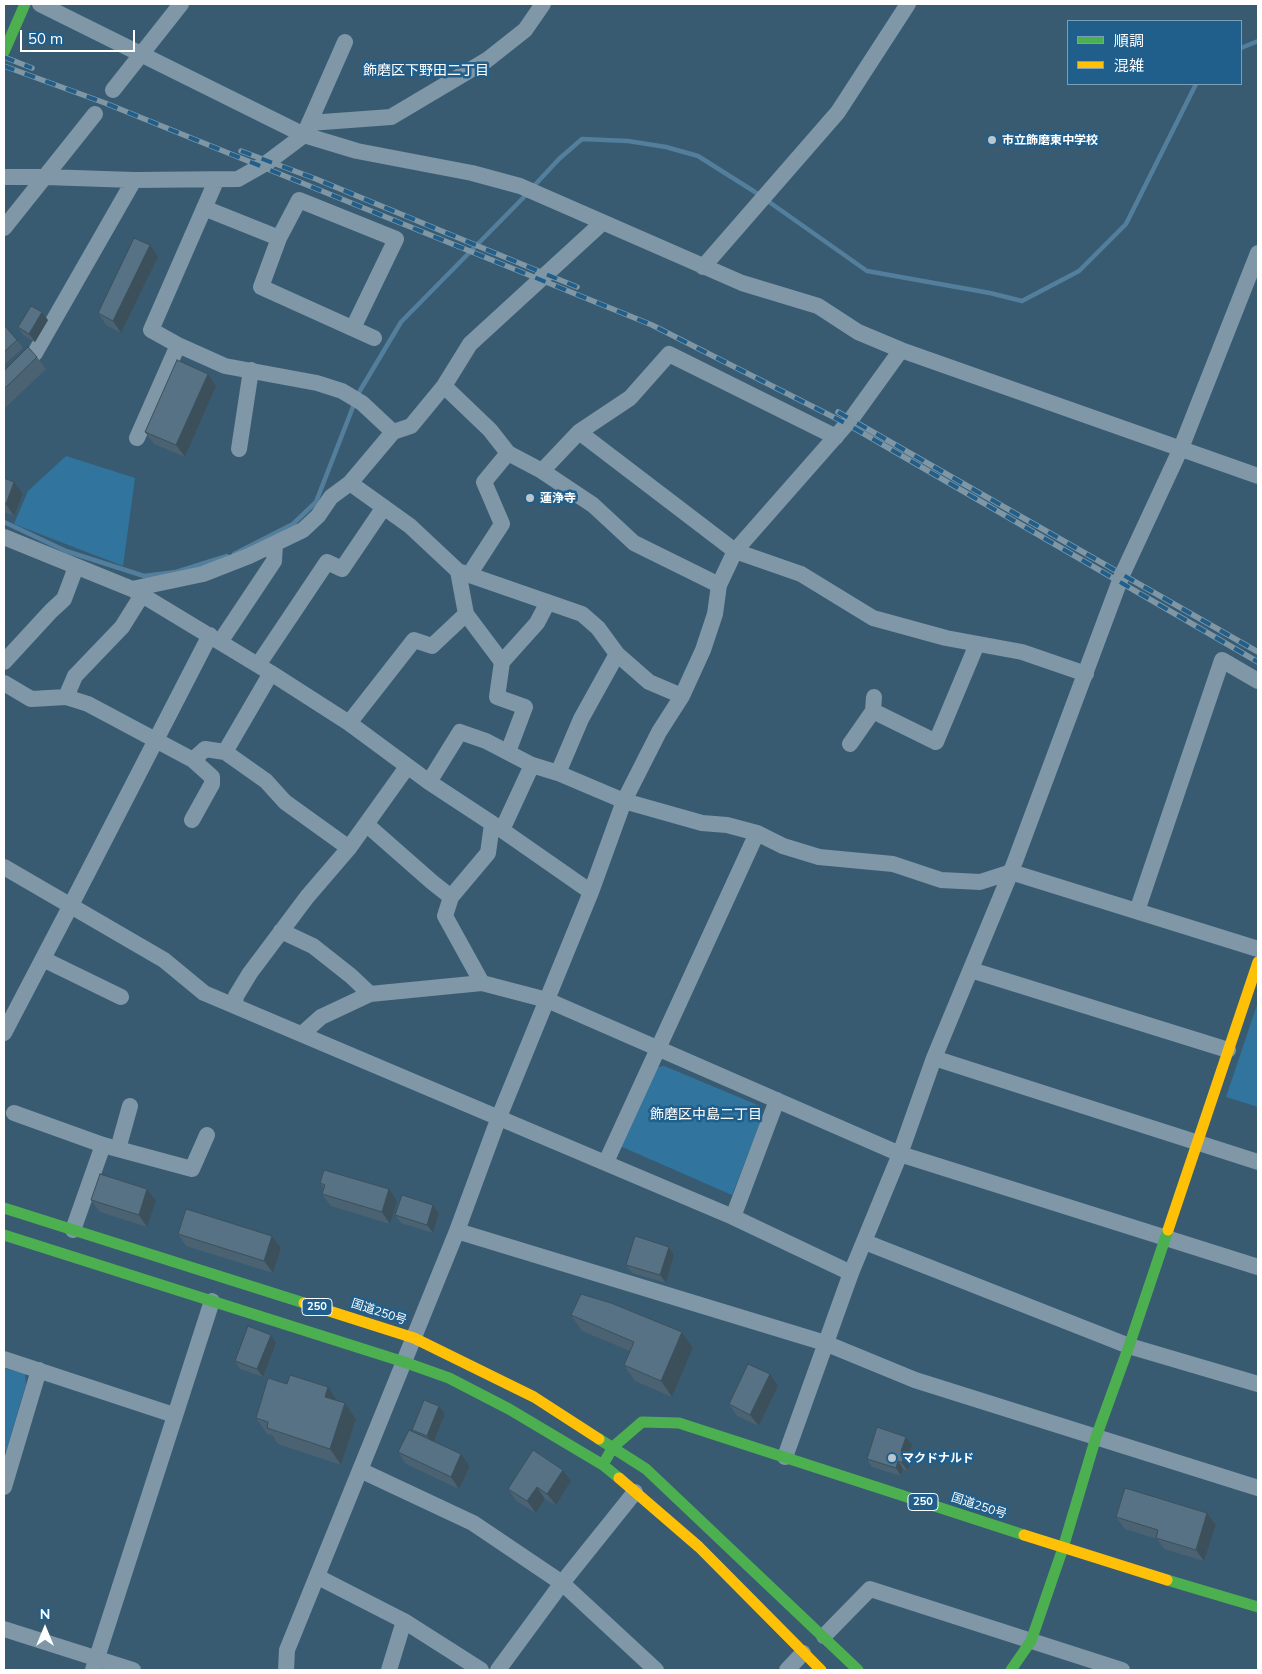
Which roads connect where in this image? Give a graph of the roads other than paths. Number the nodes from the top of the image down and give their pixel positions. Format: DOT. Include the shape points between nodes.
graph roads {
  1 [pos="25,4"];
  2 [pos="40,4"];
  3 [pos="181,4"];
  4 [pos="543,4"];
  5 [pos="908,4"];
  6 [pos="345,42"];
  7 [pos="4,52"];
  8 [pos="141,54"];
  9 [pos="113,90"];
  10 [pos="94,114"];
  11 [pos="306,129"];
  12 [pos="4,177"];
  13 [pos="45,177"];
  14 [pos="134,180"];
  15 [pos="216,181"];
  16 [pos="204,208"];
  17 [pos="602,223"];
  18 [pos="4,228"];
  19 [pos="279,238"];
  20 [pos="1258,253"];
  21 [pos="703,267"];
  22 [pos="353,328"];
  23 [pos="374,338"];
  24 [pos="178,345"];
  25 [pos="901,350"];
  26 [pos="251,370"];
  27 [pos="4,383"];
  28 [pos="444,386"];
  29 [pos="393,432"];
  30 [pos="579,432"];
  31 [pos="836,437"];
  32 [pos="137,438"];
  33 [pos="1181,448"];
  34 [pos="239,449"];
  35 [pos="508,453"];
  36 [pos="542,471"];
  37 [pos="1258,476"];
  38 [pos="350,483"];
  39 [pos="384,507"];
  40 [pos="4,537"];
  41 [pos="275,544"];
  42 [pos="735,551"];
  43 [pos="76,567"];
  44 [pos="464,573"];
  45 [pos="719,585"];
  46 [pos="137,592"];
  47 [pos="548,602"];
  48 [pos="466,614"];
  49 [pos="215,639"];
  50 [pos="977,644"];
  51 [pos="617,654"];
  52 [pos="4,662"];
  53 [pos="502,662"];
  54 [pos="265,669"];
  55 [pos="1086,674"];
  56 [pos="1258,681"];
  57 [pos="4,684"];
  58 [pos="682,696"];
  59 [pos="66,697"];
  60 [pos="349,723"];
  61 [pos="156,740"];
  62 [pos="850,744"];
  63 [pos="225,752"];
  64 [pos="508,752"];
  65 [pos="193,760"];
  66 [pos="532,765"];
  67 [pos="407,767"];
  68 [pos="558,773"];
  69 [pos="429,782"];
  70 [pos="624,801"];
  71 [pos="192,820"];
  72 [pos="366,824"];
  73 [pos="497,827"];
  74 [pos="757,833"];
  75 [pos="349,848"];
  76 [pos="4,867"];
  77 [pos="1011,872"];
  78 [pos="591,892"];
  79 [pos="451,897"];
  80 [pos="71,906"];
  81 [pos="1137,911"];
  82 [pos="281,931"];
  83 [pos="1258,949"];
  84 [pos="43,959"];
  85 [pos="1258,962"];
  86 [pos="972,970"];
  87 [pos="482,983"];
  88 [pos="370,994"];
  89 [pos="121,997"];
  90 [pos="547,1000"];
  91 [pos="235,1006"];
  92 [pos="9,1011"];
  93 [pos="4,1032"];
  94 [pos="302,1034"];
  95 [pos="657,1048"];
  96 [pos="1228,1050"];
  97 [pos="934,1058"];
  98 [pos="777,1100"];
  99 [pos="130,1106"];
  100 [pos="14,1113"];
  101 [pos="499,1117"];
  102 [pos="206,1135"];
  103 [pos="1197,1143"];
  104 [pos="111,1147"];
  105 [pos="900,1154"];
  106 [pos="606,1162"];
  107 [pos="1258,1162"];
  108 [pos="4,1208"];
  109 [pos="733,1217"];
  110 [pos="73,1230"];
  111 [pos="457,1231"];
  112 [pos="4,1236"];
  113 [pos="1165,1238"];
  114 [pos="865,1242"];
  115 [pos="1258,1267"];
  116 [pos="851,1273"];
  117 [pos="212,1301"];
  118 [pos="414,1338"];
  119 [pos="825,1343"];
  120 [pos="1129,1346"];
  121 [pos="4,1360"];
  122 [pos="404,1362"];
  123 [pos="39,1370"];
  124 [pos="1258,1384"];
  125 [pos="174,1415"];
  126 [pos="1096,1437"];
  127 [pos="613,1447"];
  128 [pos="786,1457"];
  129 [pos="603,1465"];
  130 [pos="360,1470"];
  131 [pos="4,1487"];
  132 [pos="1258,1488"];
  133 [pos="635,1492"];
  134 [pos="1063,1548"];
  135 [pos="318,1576"];
  136 [pos="562,1583"];
  137 [pos="1258,1607"];
  138 [pos="404,1620"];
  139 [pos="4,1629"];
  140 [pos="824,1636"];
  141 [pos="1031,1641"];
  142 [pos="803,1653"];
  143 [pos="95,1665"];
  144 [pos="132,1670"];
  145 [pos="286,1670"];
  146 [pos="389,1670"];
  147 [pos="481,1670"];
  148 [pos="498,1670"];
  149 [pos="656,1670"];
  150 [pos="787,1670"];
  151 [pos="821,1670"];
  152 [pos="858,1670"];
  153 [pos="1011,1670"];
  154 [pos="1122,1670"];
  1 -- 7 [label="main road"];
  2 -- 8 [label="street"];
  3 -- 8 [label="street"];
  4 -- 11 [label="street" via="525,30 487,60 391,117"];
  5 -- 21 [label="street" via="838,112"];
  6 -- 11 [label="street"];
  8 -- 9 [label="street"];
  8 -- 11 [label="street"];
  10 -- 13 [label="street"];
  11 -- 15 [label="street" via="268,162 238,179"];
  11 -- 17 [label="street" via="357,150 520,186"];
  12 -- 13 [label="street"];
  13 -- 14 [label="street"];
  13 -- 18 [label="street"];
  14 -- 15 [label="street"];
  14 -- 27 [label="street" via="35,353"];
  15 -- 16 [label="street"];
  16 -- 19 [label="street"];
  16 -- 24 [label="street" via="151,330"];
  17 -- 21 [label="street"];
  17 -- 28 [label="street" via="470,344"];
  19 -- 22 [label="street" via="261,287"];
  19 -- 22 [label="street" via="299,200 396,239"];
  20 -- 33 [label="street"];
  21 -- 25 [label="street" via="742,283 818,306 858,332"];
  22 -- 23 [label="street"];
  24 -- 26 [label="street" via="225,366"];
  24 -- 32 [label="street"];
  25 -- 31 [label="street"];
  25 -- 33 [label="street"];
  26 -- 29 [label="street" via="342,391"];
  26 -- 34 [label="street"];
  28 -- 29 [label="street" via="411,426"];
  28 -- 35 [label="street" via="490,430"];
  29 -- 38 [label="street"];
  30 -- 31 [label="street" via="630,398 669,354"];
  30 -- 36 [label="street"];
  30 -- 42 [label="street"];
  31 -- 42 [label="street"];
  33 -- 37 [label="street"];
  33 -- 55 [label="street" via="1122,575"];
  35 -- 36 [label="street"];
  35 -- 44 [label="street" via="484,482 502,524"];
  36 -- 45 [label="street" via="593,505 634,544"];
  38 -- 39 [label="street"];
  38 -- 41 [label="street" via="330,498 303,530"];
  39 -- 44 [label="street"];
  39 -- 54 [label="street" via="342,568 327,562"];
  40 -- 43 [label="street"];
  41 -- 46 [label="street" via="203,574"];
  41 -- 49 [label="street" via="274,561"];
  42 -- 45 [label="street"];
  42 -- 50 [label="street" via="801,574 873,618"];
  43 -- 46 [label="street"];
  43 -- 52 [label="street" via="64,599"];
  44 -- 47 [label="street"];
  44 -- 48 [label="street"];
  45 -- 58 [label="street" via="715,614 703,650"];
  46 -- 49 [label="street"];
  46 -- 59 [label="street" via="122,627 75,676"];
  47 -- 51 [label="street" via="582,614 598,628"];
  47 -- 53 [label="street" via="537,623"];
  48 -- 53 [label="street"];
  48 -- 60 [label="street" via="432,646 414,640"];
  49 -- 54 [label="street"];
  49 -- 61 [label="street"];
  50 -- 55 [label="street" via="1022,652"];
  50 -- 62 [label="street" via="936,742 874,704"];
  51 -- 58 [label="street" via="649,682"];
  51 -- 68 [label="street" via="581,719"];
  53 -- 64 [label="street" via="496,697 525,707"];
  54 -- 60 [label="street"];
  54 -- 63 [label="street"];
  55 -- 77 [label="street"];
  56 -- 81 [label="street" via="1222,660"];
  57 -- 59 [label="street" via="31,699"];
  58 -- 70 [label="street" via="659,732"];
  59 -- 61 [label="street" via="88,704"];
  60 -- 67 [label="street"];
  61 -- 65 [label="street"];
  61 -- 80 [label="street"];
  63 -- 65 [label="street" via="206,749"];
  63 -- 75 [label="street" via="266,781 285,802"];
  64 -- 66 [label="street"];
  64 -- 69 [label="street" via="460,732"];
  65 -- 71 [label="street" via="212,777 212,784"];
  66 -- 68 [label="street"];
  66 -- 73 [label="street"];
  67 -- 69 [label="street"];
  67 -- 72 [label="street"];
  68 -- 70 [label="street"];
  69 -- 73 [label="street"];
  70 -- 74 [label="street" via="702,823 728,825"];
  70 -- 78 [label="street"];
  72 -- 75 [label="street"];
  72 -- 79 [label="street"];
  73 -- 78 [label="street"];
  73 -- 79 [label="street" via="488,853"];
  74 -- 77 [label="street" via="783,846 819,857 893,864 941,880 980,882"];
  74 -- 95 [label="street"];
  75 -- 82 [label="street"];
  76 -- 80 [label="street"];
  77 -- 81 [label="street"];
  77 -- 86 [label="street"];
  78 -- 90 [label="street"];
  79 -- 87 [label="street" via="445,916"];
  80 -- 84 [label="street"];
  80 -- 91 [label="street" via="164,960 204,993"];
  81 -- 83 [label="street"];
  82 -- 88 [label="street" via="314,946"];
  82 -- 91 [label="street" via="236,996"];
  84 -- 89 [label="street"];
  84 -- 92 [label="street"];
  85 -- 96 [label="main road"];
  86 -- 96 [label="street"];
  86 -- 97 [label="street"];
  87 -- 88 [label="street"];
  87 -- 90 [label="street"];
  88 -- 94 [label="street" via="321,1017"];
  90 -- 95 [label="street"];
  90 -- 101 [label="street"];
  91 -- 94 [label="street"];
  92 -- 93 [label="street"];
  94 -- 101 [label="street"];
  95 -- 98 [label="street"];
  95 -- 106 [label="street"];
  96 -- 103 [label="main road"];
  97 -- 103 [label="street"];
  97 -- 105 [label="street"];
  98 -- 105 [label="street"];
  98 -- 109 [label="street"];
  99 -- 104 [label="street"];
  100 -- 104 [label="street"];
  101 -- 106 [label="street"];
  101 -- 111 [label="street"];
  102 -- 104 [label="street" via="192,1169"];
  103 -- 107 [label="street"];
  103 -- 113 [label="main road"];
  104 -- 110 [label="street"];
  105 -- 113 [label="street"];
  105 -- 114 [label="street"];
  106 -- 109 [label="street"];
  108 -- 110 [label="main road, 国道250号 / 250"];
  109 -- 116 [label="street"];
  110 -- 118 [label="main road, 国道250号 / 250"];
  111 -- 118 [label="street"];
  111 -- 119 [label="street"];
  112 -- 117 [label="main road, 250"];
  113 -- 115 [label="street"];
  113 -- 120 [label="main road"];
  114 -- 116 [label="street"];
  114 -- 120 [label="street"];
  116 -- 119 [label="street"];
  117 -- 122 [label="main road, 250"];
  117 -- 125 [label="street"];
  118 -- 122 [label="street"];
  118 -- 127 [label="main road, 国道250号 / 250" via="534,1397"];
  119 -- 126 [label="street" via="915,1380"];
  119 -- 128 [label="street"];
  120 -- 124 [label="street"];
  120 -- 126 [label="main road"];
  121 -- 123 [label="street"];
  122 -- 129 [label="main road, 250" via="458,1382"];
  122 -- 130 [label="street"];
  123 -- 125 [label="street"];
  123 -- 131 [label="street"];
  125 -- 143 [label="street"];
  126 -- 132 [label="street"];
  126 -- 134 [label="main road"];
  127 -- 128 [label="main road, 国道250号 / 250" via="642,1422 679,1423"];
  127 -- 129 [label="main road, 国道250号 / 250"];
  127 -- 140 [label="main road, 国道250号 / 250" via="646,1469"];
  128 -- 134 [label="main road, 国道250号 / 250"];
  129 -- 133 [label="main road, 250"];
  130 -- 135 [label="street"];
  130 -- 136 [label="street" via="473,1523"];
  133 -- 136 [label="street"];
  133 -- 142 [label="main road, 250" via="699,1547"];
  134 -- 137 [label="main road, 国道250号 / 250"];
  134 -- 141 [label="main road"];
  135 -- 138 [label="street"];
  135 -- 145 [label="street" via="287,1650"];
  136 -- 148 [label="street"];
  136 -- 149 [label="street"];
  138 -- 146 [label="street"];
  138 -- 147 [label="street"];
  139 -- 143 [label="street"];
  140 -- 141 [label="street" via="870,1589"];
  140 -- 152 [label="main road, 国道250号 / 250"];
  141 -- 153 [label="main road"];
  141 -- 154 [label="street"];
  142 -- 150 [label="street"];
  142 -- 151 [label="main road, 250"];
  143 -- 144 [label="street"];
}
